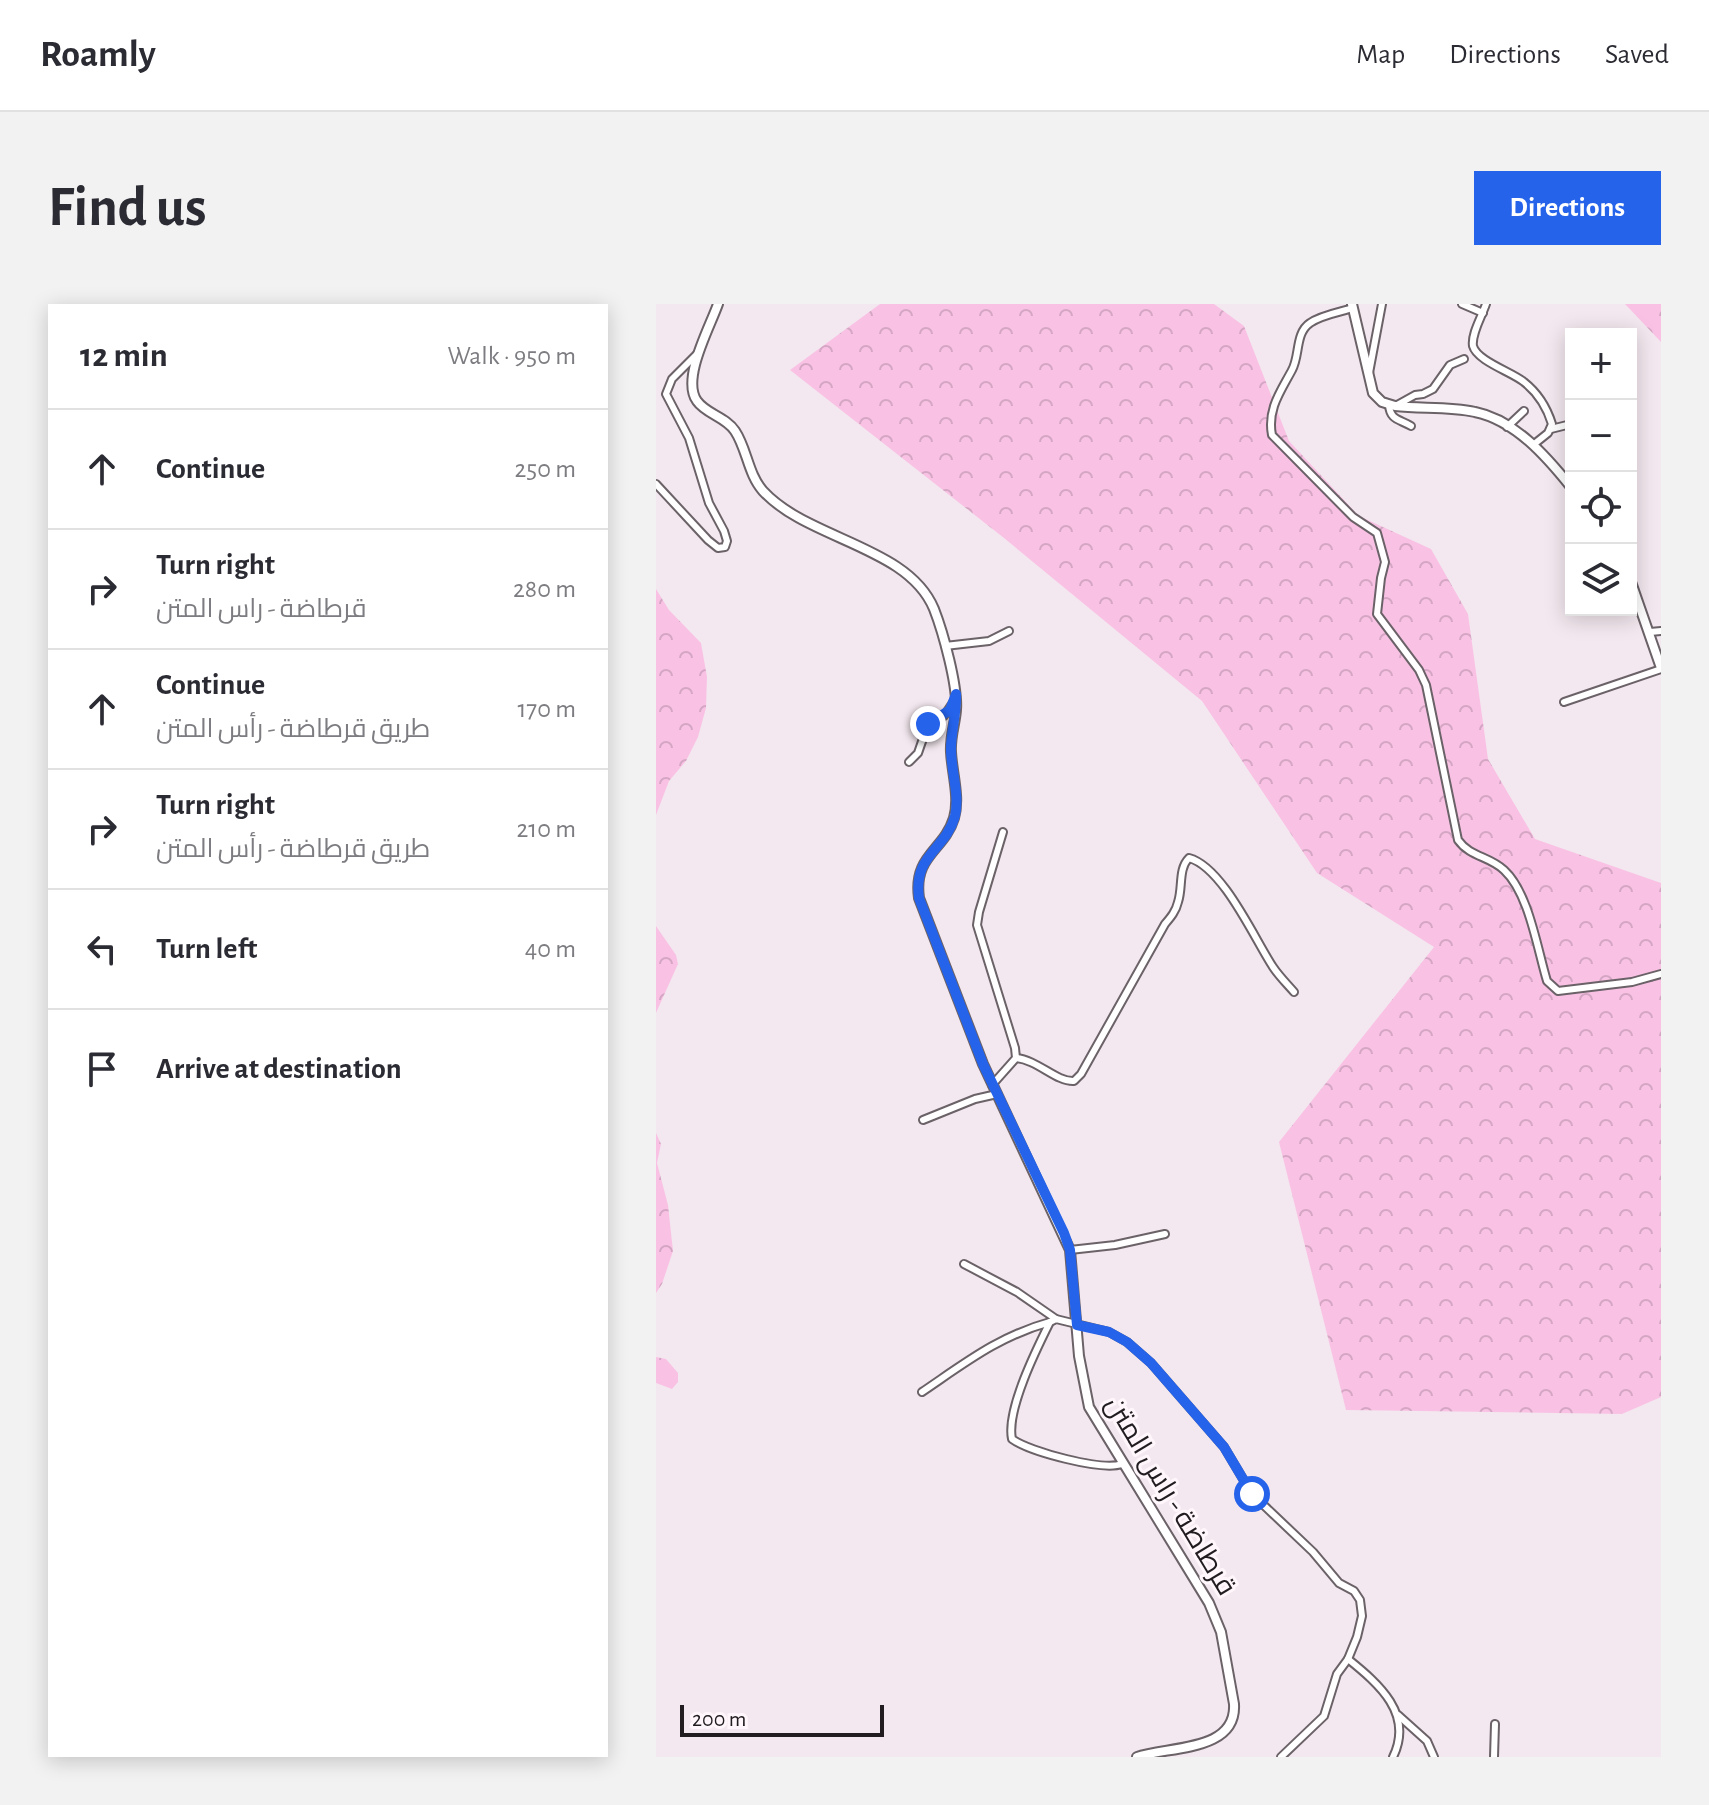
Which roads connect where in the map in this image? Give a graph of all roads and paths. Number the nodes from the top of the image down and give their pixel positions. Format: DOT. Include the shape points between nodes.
graph roads {
  1 [pos="718,304"];
  2 [pos="1382,304"];
  3 [pos="1462,304"];
  4 [pos="1486,304"];
  5 [pos="1352,306"];
  6 [pos="1483,313"];
  7 [pos="700,351"];
  8 [pos="1464,359"];
  9 [pos="1369,376"];
  10 [pos="1392,405"];
  11 [pos="1524,411"];
  12 [pos="1411,426"];
  13 [pos="1565,426"];
  14 [pos="1507,427"];
  15 [pos="1551,429"];
  16 [pos="1533,445"];
  17 [pos="1565,479"];
  18 [pos="656,484"];
  19 [pos="1637,598"];
  20 [pos="1009,631"];
  21 [pos="1661,631"];
  22 [pos="1650,632"];
  23 [pos="945,646"];
  24 [pos="1661,668"];
  25 [pos="956,694"];
  26 [pos="1564,702"];
  27 [pos="909,762"];
  28 [pos="1003,832"];
  29 [pos="1661,974"];
  30 [pos="1294,992"];
  31 [pos="1016,1058"];
  32 [pos="994,1090"];
  33 [pos="923,1120"];
  34 [pos="1165,1234"];
  35 [pos="1070,1250"];
  36 [pos="964,1264"];
  37 [pos="1053,1320"];
  38 [pos="1077,1325"];
  39 [pos="922,1392"];
  40 [pos="1122,1464"];
  41 [pos="1348,1659"];
  42 [pos="1398,1715"];
  43 [pos="1495,1724"];
  44 [pos="1137,1757"];
  45 [pos="1281,1757"];
  46 [pos="1393,1757"];
  47 [pos="1434,1757"];
  48 [pos="1494,1757"];
  1 -- 7 [label="main road"];
  2 -- 9 [label="street"];
  3 -- 6 [label="street"];
  4 -- 6 [label="street"];
  5 -- 9 [label="main road"];
  5 -- 29 [label="street" via="1305,328 1269,419 1272,435 1353,517 1377,533 1385,562 1377,614 1426,685 1458,840 1514,879 1553,989"];
  6 -- 15 [label="street" via="1474,349 1534,392 1548,412"];
  7 -- 18 [label="street" via="672,379 666,394 689,438 709,503 724,531 725,547 708,540"];
  7 -- 23 [label="main road, قرطاضة - راس المتن" via="692,380 695,400 735,431 764,492 913,577 934,610"];
  8 -- 10 [label="street" via="1450,365 1433,389"];
  9 -- 10 [label="main road" via="1373,393"];
  10 -- 12 [label="street" via="1393,419"];
  10 -- 14 [label="main road" via="1477,412"];
  11 -- 14 [label="street"];
  13 -- 15 [label="street"];
  14 -- 16 [label="main road"];
  15 -- 16 [label="street"];
  16 -- 17 [label="main road"];
  19 -- 22 [label="main road"];
  20 -- 23 [label="street" via="989,641"];
  21 -- 22 [label="street"];
  22 -- 24 [label="main road"];
  23 -- 25 [label="main road, قرطاضة - راس المتن"];
  24 -- 26 [label="street"];
  25 -- 27 [label="street" via="950,710 928,724 918,753"];
  25 -- 32 [label="main road, قرطاضة - راس المتن" via="951,752 955,815 917,883"];
  28 -- 31 [label="street" via="977,925"];
  30 -- 31 [label="street" via="1219,883 1189,858 1182,869 1175,912 1081,1074 1067,1081"];
  31 -- 32 [label="street"];
  32 -- 33 [label="street"];
  32 -- 35 [label="main road, قرطاضة - راس المتن"];
  34 -- 35 [label="street"];
  35 -- 38 [label="main road, قرطاضة - راس المتن"];
  36 -- 37 [label="street" via="1017,1292"];
  37 -- 38 [label="street"];
  37 -- 39 [label="street" via="981,1351"];
  37 -- 40 [label="street" via="1019,1393 1012,1439 1085,1462"];
  38 -- 40 [label="main road, قرطاضة - راس المتن" via="1089,1407"];
  38 -- 41 [label="street" via="1109,1332 1151,1363 1224,1447 1252,1494 1339,1583 1354,1591 1362,1616"];
  40 -- 44 [label="main road, قرطاضة - راس المتن" via="1217,1619 1234,1710 1221,1733 1205,1743"];
  41 -- 42 [label="street" via="1376,1683"];
  41 -- 45 [label="street" via="1337,1674 1324,1716"];
  42 -- 46 [label="street"];
  42 -- 47 [label="street" via="1427,1741"];
  43 -- 48 [label="street"];
}
